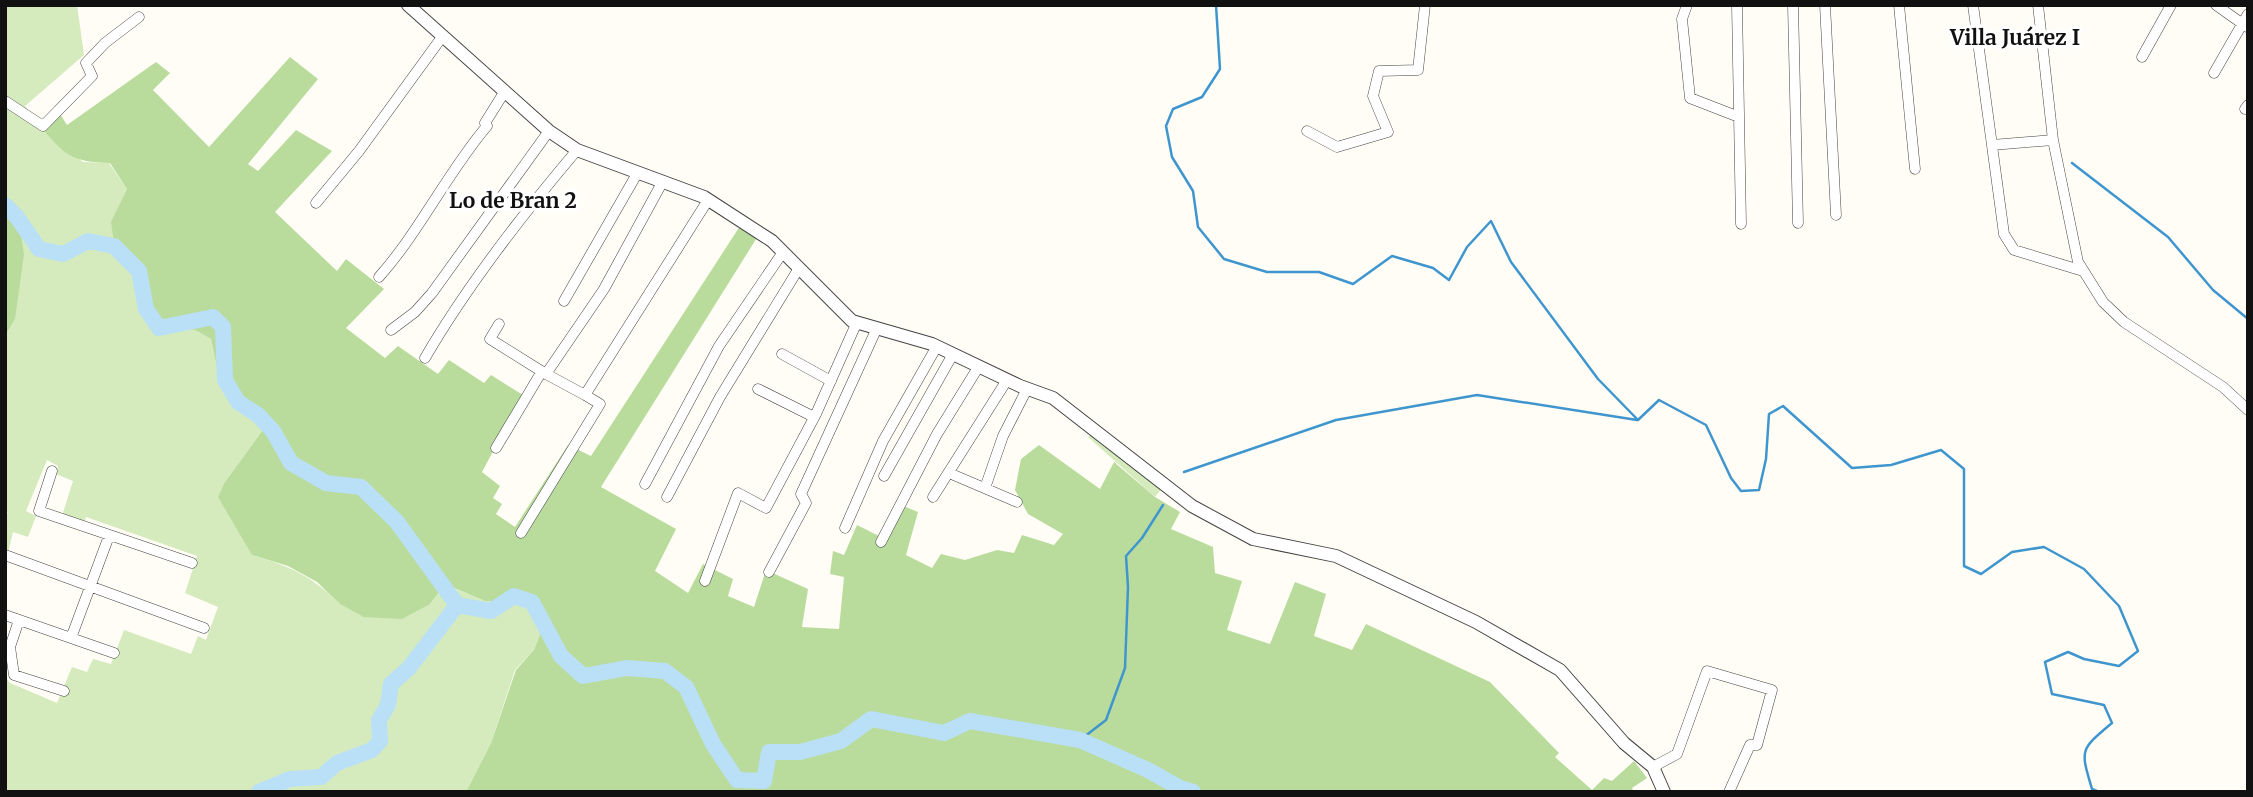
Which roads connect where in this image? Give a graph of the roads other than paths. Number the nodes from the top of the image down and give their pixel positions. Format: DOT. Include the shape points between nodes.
graph roads {
  1 [pos="408,5"];
  2 [pos="1425,5"];
  3 [pos="1686,5"];
  4 [pos="1737,5"];
  5 [pos="1793,5"];
  6 [pos="1825,5"];
  7 [pos="1899,5"];
  8 [pos="1973,5"];
  9 [pos="2038,5"];
  10 [pos="2171,5"];
  11 [pos="2217,5"];
  12 [pos="2248,14"];
  13 [pos="139,17"];
  14 [pos="2245,26"];
  15 [pos="442,37"];
  16 [pos="2142,57"];
  17 [pos="2214,74"];
  18 [pos="505,91"];
  19 [pos="5,101"];
  20 [pos="1740,117"];
  21 [pos="549,131"];
  22 [pos="1307,131"];
  23 [pos="2053,140"];
  24 [pos="1992,145"];
  25 [pos="577,150"];
  26 [pos="1915,169"];
  27 [pos="638,172"];
  28 [pos="663,181"];
  29 [pos="708,200"];
  30 [pos="316,202"];
  31 [pos="1836,215"];
  32 [pos="1798,223"];
  33 [pos="1741,224"];
  34 [pos="783,252"];
  35 [pos="799,268"];
  36 [pos="2083,271"];
  37 [pos="379,277"];
  38 [pos="564,301"];
  39 [pos="857,322"];
  40 [pos="499,324"];
  41 [pos="877,328"];
  42 [pos="391,330"];
  43 [pos="937,346"];
  44 [pos="782,354"];
  45 [pos="953,354"];
  46 [pos="425,358"];
  47 [pos="979,366"];
  48 [pos="544,372"];
  49 [pos="1007,380"];
  50 [pos="831,381"];
  51 [pos="758,389"];
  52 [pos="1027,389"];
  53 [pos="585,395"];
  54 [pos="2248,410"];
  55 [pos="814,417"];
  56 [pos="496,448"];
  57 [pos="52,471"];
  58 [pos="949,473"];
  59 [pos="884,476"];
  60 [pos="645,484"];
  61 [pos="985,488"];
  62 [pos="667,497"];
  63 [pos="933,497"];
  64 [pos="1017,502"];
  65 [pos="845,528"];
  66 [pos="521,533"];
  67 [pos="109,536"];
  68 [pos="881,542"];
  69 [pos="5,555"];
  70 [pos="192,563"];
  71 [pos="769,572"];
  72 [pos="705,581"];
  73 [pos="90,587"];
  74 [pos="5,615"];
  75 [pos="19,620"];
  76 [pos="204,628"];
  77 [pos="71,638"];
  78 [pos="114,653"];
  79 [pos="64,691"];
  80 [pos="1653,767"];
  81 [pos="1664,792"];
  82 [pos="1729,792"];
  1 -- 15 [label="street"];
  2 -- 22 [label="street" via="1418,70 1379,71 1373,96 1388,132 1337,147"];
  3 -- 20 [label="street" via="1682,19 1690,98"];
  4 -- 20 [label="street"];
  5 -- 32 [label="street"];
  6 -- 31 [label="street"];
  7 -- 26 [label="street"];
  8 -- 24 [label="street"];
  9 -- 23 [label="street"];
  10 -- 16 [label="street"];
  11 -- 14 [label="street"];
  12 -- 14 [label="street"];
  13 -- 19 [label="street" via="86,63 92,76 44,126"];
  14 -- 17 [label="street"];
  15 -- 18 [label="street"];
  15 -- 30 [label="street"];
  18 -- 21 [label="street"];
  18 -- 37 [label="street" via="487,126"];
  20 -- 33 [label="street"];
  21 -- 25 [label="street"];
  21 -- 42 [label="street" via="432,293"];
  23 -- 24 [label="street"];
  23 -- 36 [label="street"];
  24 -- 36 [label="street" via="2004,234 2014,250"];
  25 -- 27 [label="street"];
  25 -- 46 [label="street" via="528,209"];
  27 -- 28 [label="street"];
  27 -- 38 [label="street"];
  28 -- 29 [label="street"];
  28 -- 48 [label="street" via="604,289"];
  29 -- 34 [label="street"];
  29 -- 53 [label="street"];
  34 -- 35 [label="street"];
  34 -- 60 [label="street" via="719,346"];
  35 -- 39 [label="street"];
  35 -- 62 [label="street" via="720,397"];
  36 -- 54 [label="street" via="2103,302 2124,322 2223,387"];
  39 -- 41 [label="street"];
  39 -- 50 [label="street"];
  40 -- 48 [label="street" via="490,339"];
  41 -- 43 [label="street"];
  41 -- 71 [label="street" via="801,494 806,503"];
  43 -- 45 [label="street"];
  43 -- 65 [label="street" via="883,441"];
  44 -- 50 [label="street"];
  45 -- 47 [label="street"];
  45 -- 59 [label="street"];
  47 -- 49 [label="street"];
  47 -- 68 [label="street" via="937,434"];
  48 -- 53 [label="street"];
  48 -- 56 [label="street"];
  49 -- 52 [label="street"];
  49 -- 58 [label="street"];
  50 -- 55 [label="street"];
  51 -- 55 [label="street"];
  52 -- 61 [label="street" via="1003,436"];
  52 -- 80 [label="street" via="1053,398 1192,506 1253,539 1336,556 1476,622 1560,670 1624,743"];
  53 -- 66 [label="street" via="600,404"];
  55 -- 72 [label="street" via="766,508 738,493"];
  57 -- 67 [label="street" via="39,511"];
  58 -- 61 [label="street"];
  58 -- 63 [label="street"];
  61 -- 64 [label="street"];
  67 -- 70 [label="street"];
  67 -- 73 [label="street"];
  69 -- 73 [label="street"];
  73 -- 76 [label="street"];
  73 -- 77 [label="street"];
  74 -- 75 [label="street"];
  75 -- 77 [label="street"];
  75 -- 79 [label="street" via="9,647 14,675"];
  77 -- 78 [label="street"];
  80 -- 81 [label="street"];
  80 -- 82 [label="street" via="1677,754 1707,671 1772,690 1757,745 1750,745"];
}
